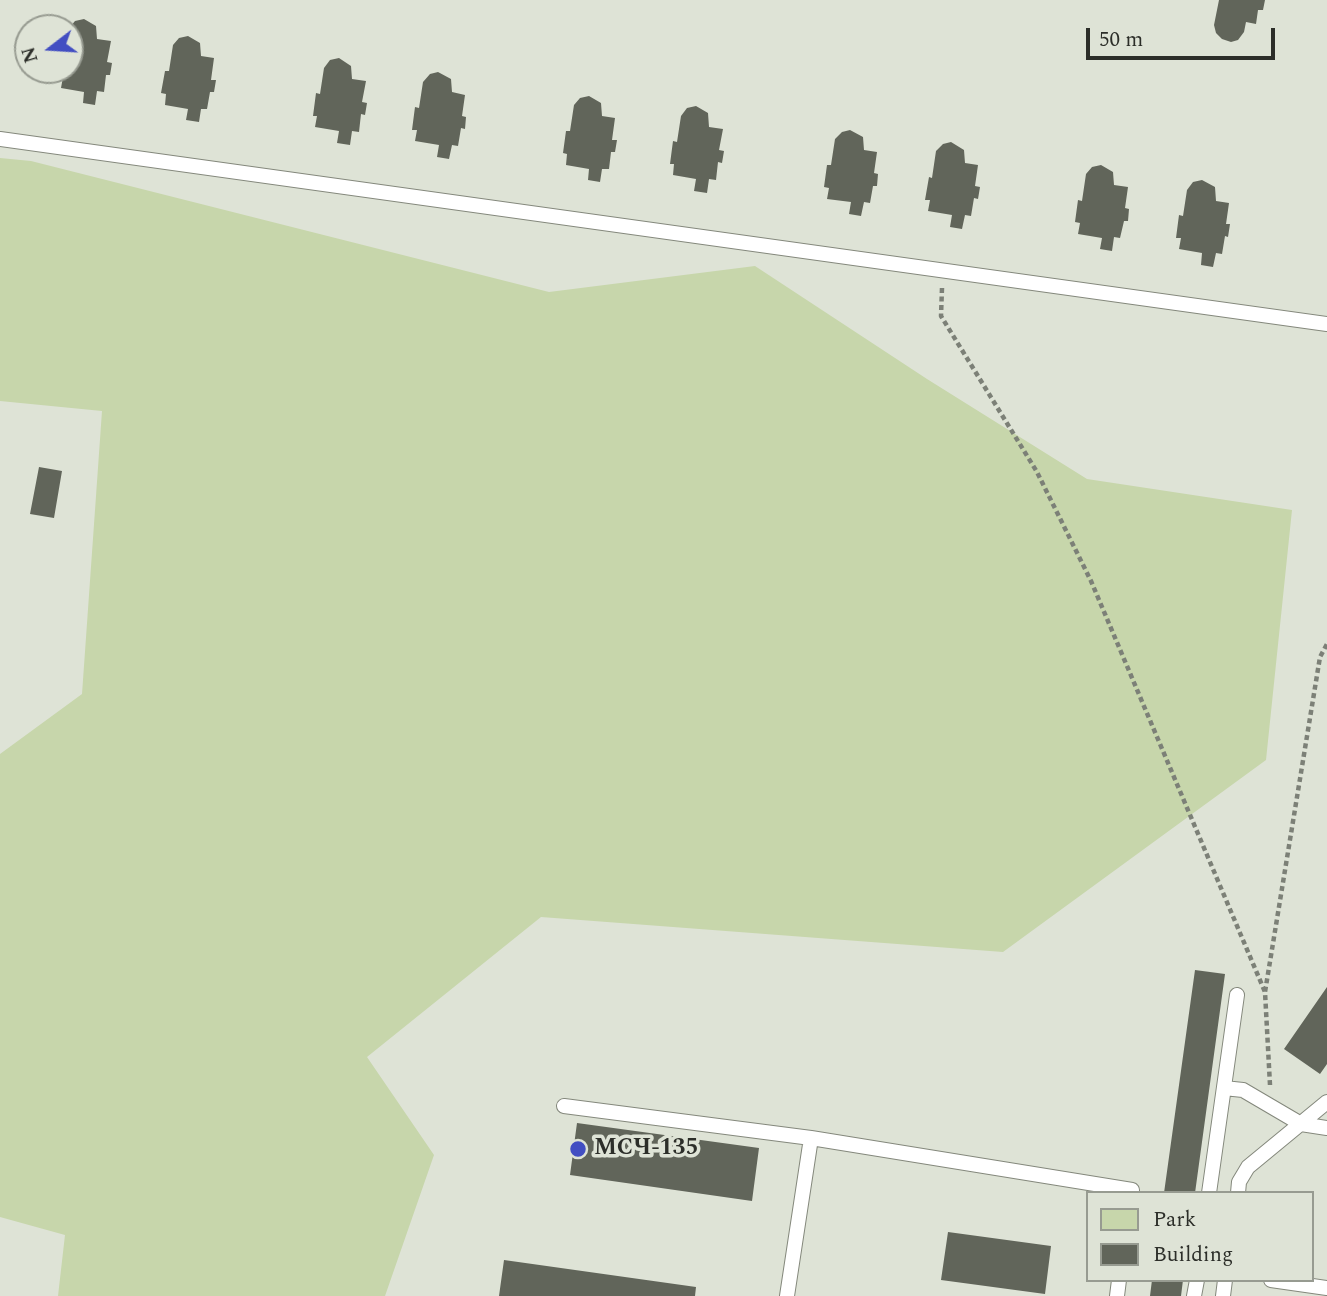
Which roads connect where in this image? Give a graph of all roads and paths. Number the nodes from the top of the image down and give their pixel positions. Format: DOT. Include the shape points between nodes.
graph roads {
  1 [pos="0,139"];
  2 [pos="943,270"];
  3 [pos="1327,324"];
  4 [pos="1327,644"];
  5 [pos="1265,992"];
  6 [pos="1237,995"];
  7 [pos="1224,1087"];
  8 [pos="1327,1102"];
  9 [pos="564,1106"];
  10 [pos="1272,1108"];
  11 [pos="1301,1124"];
  12 [pos="1327,1128"];
  13 [pos="811,1138"];
  14 [pos="1132,1191"];
  15 [pos="1209,1191"];
  16 [pos="1238,1191"];
  17 [pos="1286,1282"];
  18 [pos="1327,1288"];
  19 [pos="787,1296"];
  1 -- 2 [label="lane"];
  2 -- 3 [label="lane"];
  2 -- 5 [label="path" via="941,316 1037,472 1091,581"];
  4 -- 5 [label="path" via="1320,657"];
  5 -- 10 [label="path"];
  6 -- 7 [label="lane"];
  7 -- 10 [label="lane" via="1243,1090"];
  7 -- 15 [label="lane"];
  8 -- 11 [label="lane"];
  9 -- 13 [label="lane"];
  10 -- 11 [label="lane"];
  11 -- 12 [label="lane"];
  11 -- 16 [label="lane" via="1248,1167"];
  13 -- 14 [label="lane"];
  13 -- 19 [label="lane"];
  17 -- 18 [label="lane"];
}
